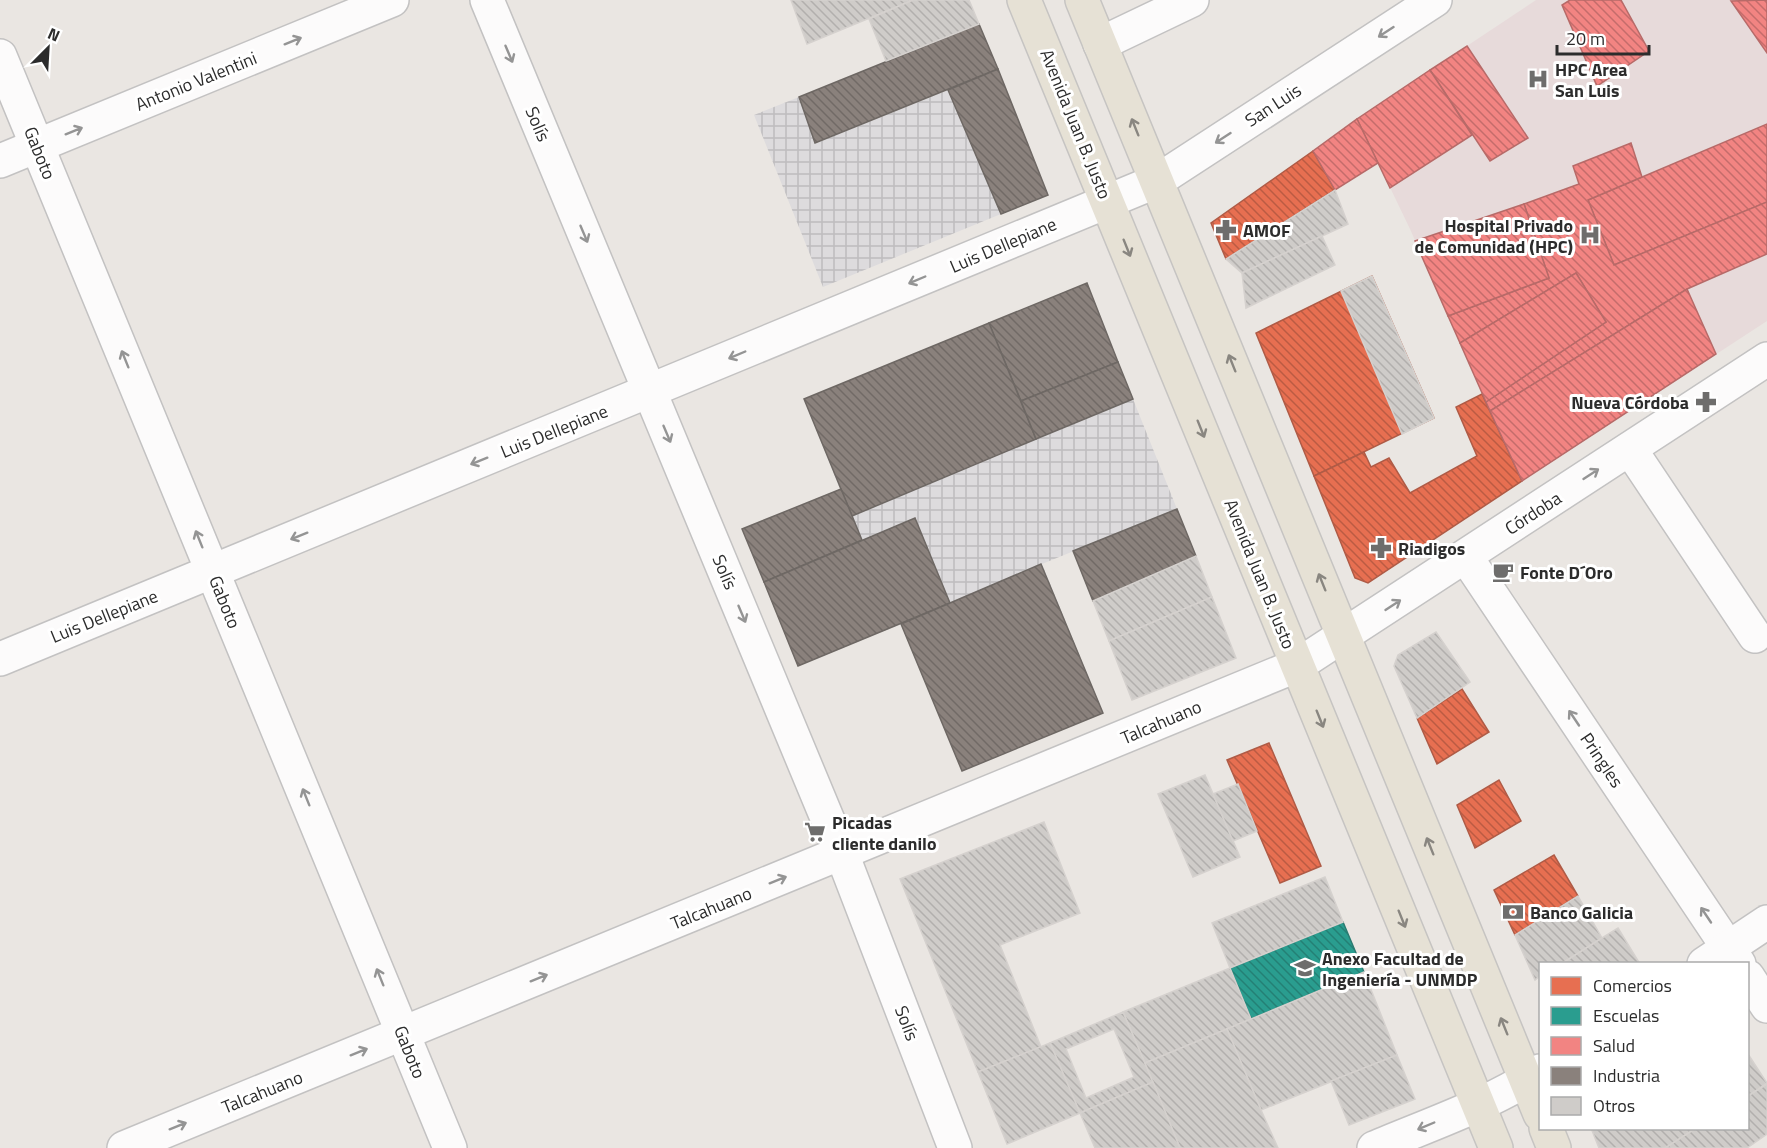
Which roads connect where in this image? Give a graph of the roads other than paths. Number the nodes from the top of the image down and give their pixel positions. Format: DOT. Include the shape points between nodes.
graph roads {
  1 [pos="392,0"];
  2 [pos="487,0"];
  3 [pos="1024,0"];
  4 [pos="1082,0"];
  5 [pos="1192,0"];
  6 [pos="1435,0"];
  7 [pos="1100,44"];
  8 [pos="0,56"];
  9 [pos="37,146"];
  10 [pos="0,161"];
  11 [pos="1157,181"];
  12 [pos="1107,201"];
  13 [pos="1767,359"];
  14 [pos="649,391"];
  15 [pos="1630,449"];
  16 [pos="1466,557"];
  17 [pos="213,571"];
  18 [pos="1755,636"];
  19 [pos="1344,637"];
  20 [pos="0,659"];
  21 [pos="1298,665"];
  22 [pos="842,854"];
  23 [pos="1767,922"];
  24 [pos="1724,958"];
  25 [pos="1749,978"];
  26 [pos="1767,1006"];
  27 [pos="403,1034"];
  28 [pos="1534,1076"];
  29 [pos="1478,1103"];
  30 [pos="1539,1108"];
  31 [pos="1547,1130"];
  32 [pos="124,1148"];
  33 [pos="450,1148"];
  34 [pos="955,1148"];
  35 [pos="1374,1148"];
  36 [pos="1496,1148"];
  37 [pos="1554,1148"];
  9 -- 1 [label="street, Antonio Valentini, one-way"];
  2 -- 14 [label="street, Solís, one-way"];
  3 -- 12 [label="main road, Avenida Juan B. Justo"];
  4 -- 7 [label="main road"];
  5 -- 7 [label="street"];
  6 -- 11 [label="street, San Luis, one-way"];
  11 -- 7 [label="main road, one-way"];
  8 -- 9 [label="street, Gaboto"];
  9 -- 10 [label="street, Antonio Valentini"];
  17 -- 9 [label="street, Gaboto, one-way"];
  11 -- 12 [label="street, San Luis"];
  19 -- 11 [label="main road, one-way"];
  12 -- 14 [label="street, Luis Dellepiane, one-way"];
  12 -- 21 [label="main road, Avenida Juan B. Justo, one-way"];
  13 -- 15 [label="street, Córdoba"];
  14 -- 17 [label="street, Luis Dellepiane, one-way"];
  14 -- 22 [label="street, Solís, one-way"];
  16 -- 15 [label="street, Córdoba, one-way"];
  15 -- 18 [label="street"];
  19 -- 16 [label="street, Córdoba, one-way"];
  24 -- 16 [label="street, Pringles, one-way"];
  17 -- 20 [label="street, Luis Dellepiane"];
  27 -- 17 [label="street, Gaboto, one-way"];
  19 -- 21 [label="street, Córdoba"];
  28 -- 19 [label="main road, one-way"];
  21 -- 22 [label="street, Talcahuano"];
  21 -- 29 [label="main road, Avenida Juan B. Justo, one-way"];
  27 -- 22 [label="street, Talcahuano, one-way"];
  22 -- 34 [label="street, Solís"];
  23 -- 24 [label="street"];
  25 -- 26 [label="street"];
  32 -- 27 [label="street, Talcahuano, one-way"];
  27 -- 33 [label="street, Gaboto"];
  28 -- 29 [label="street"];
  28 -- 30 [label="main road"];
  29 -- 35 [label="street, one-way"];
  29 -- 36 [label="main road, Avenida Juan B. Justo"];
  31 -- 37 [label="main road"];
}
